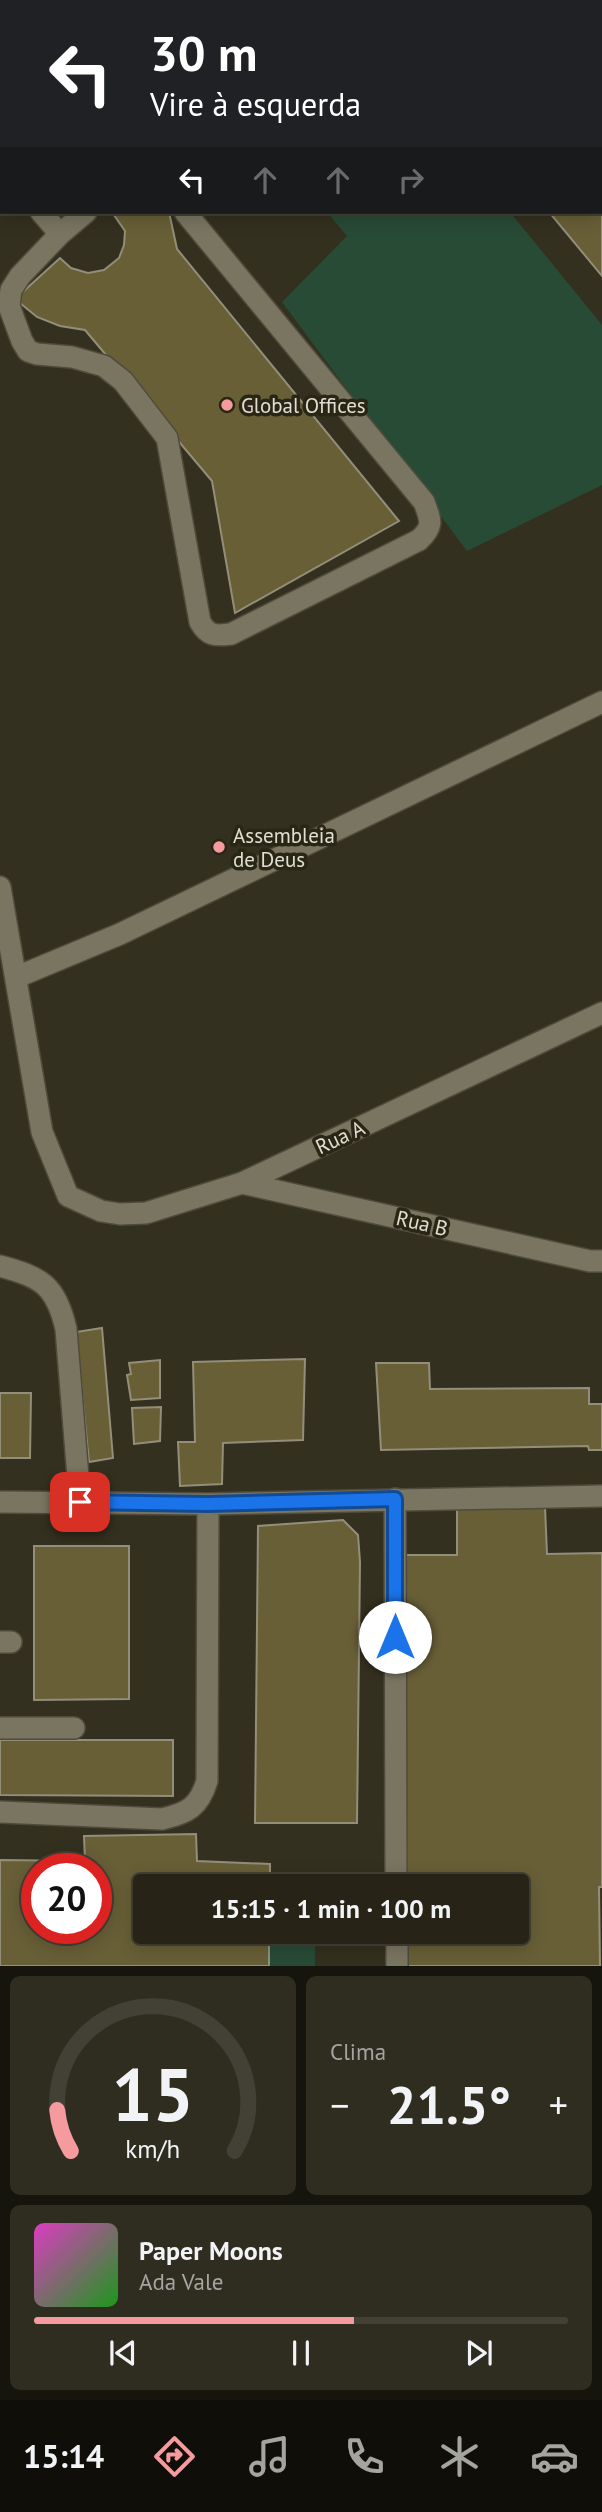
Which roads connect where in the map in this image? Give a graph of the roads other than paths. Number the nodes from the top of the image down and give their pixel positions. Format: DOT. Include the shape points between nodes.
graph roads {
  1 [pos="43,214"];
  2 [pos="79,214"];
  3 [pos="187,214"];
  4 [pos="60,234"];
  5 [pos="602,702"];
  6 [pos="0,887"];
  7 [pos="17,977"];
  8 [pos="602,1013"];
  9 [pos="242,1183"];
  10 [pos="602,1261"];
  11 [pos="0,1266"];
  12 [pos="602,1496"];
  13 [pos="395,1499"];
  14 [pos="0,1502"];
  15 [pos="80,1502"];
  16 [pos="208,1504"];
  17 [pos="0,1728"];
  18 [pos="74,1728"];
  19 [pos="0,1812"];
  20 [pos="396,1874"];
  21 [pos="397,1944"];
  22 [pos="397,1966"];
  1 -- 4 [label="street"];
  2 -- 4 [label="street"];
  3 -- 4 [label="street" via="425,502 431,523 419,540 231,634 216,636 206,632 200,622 167,438 123,381 104,366 37,354 28,351 22,341 9,306 11,290"];
  5 -- 7 [label="street" via="120,934"];
  6 -- 7 [label="street"];
  7 -- 9 [label="street, Rua A" via="42,1132 68,1196 100,1211 146,1213"];
  8 -- 9 [label="street, Rua A"];
  9 -- 10 [label="street, Rua B"];
  11 -- 15 [label="street" via="28,1274 51,1290 60,1306 66,1329"];
  12 -- 13 [label="street"];
  13 -- 16 [label="street"];
  13 -- 20 [label="street"];
  14 -- 15 [label="street"];
  15 -- 16 [label="street"];
  16 -- 19 [label="street" via="207,1780 202,1796 180,1815 162,1819"];
  17 -- 18 [label="street"];
  21 -- 22 [label="street"];
}
